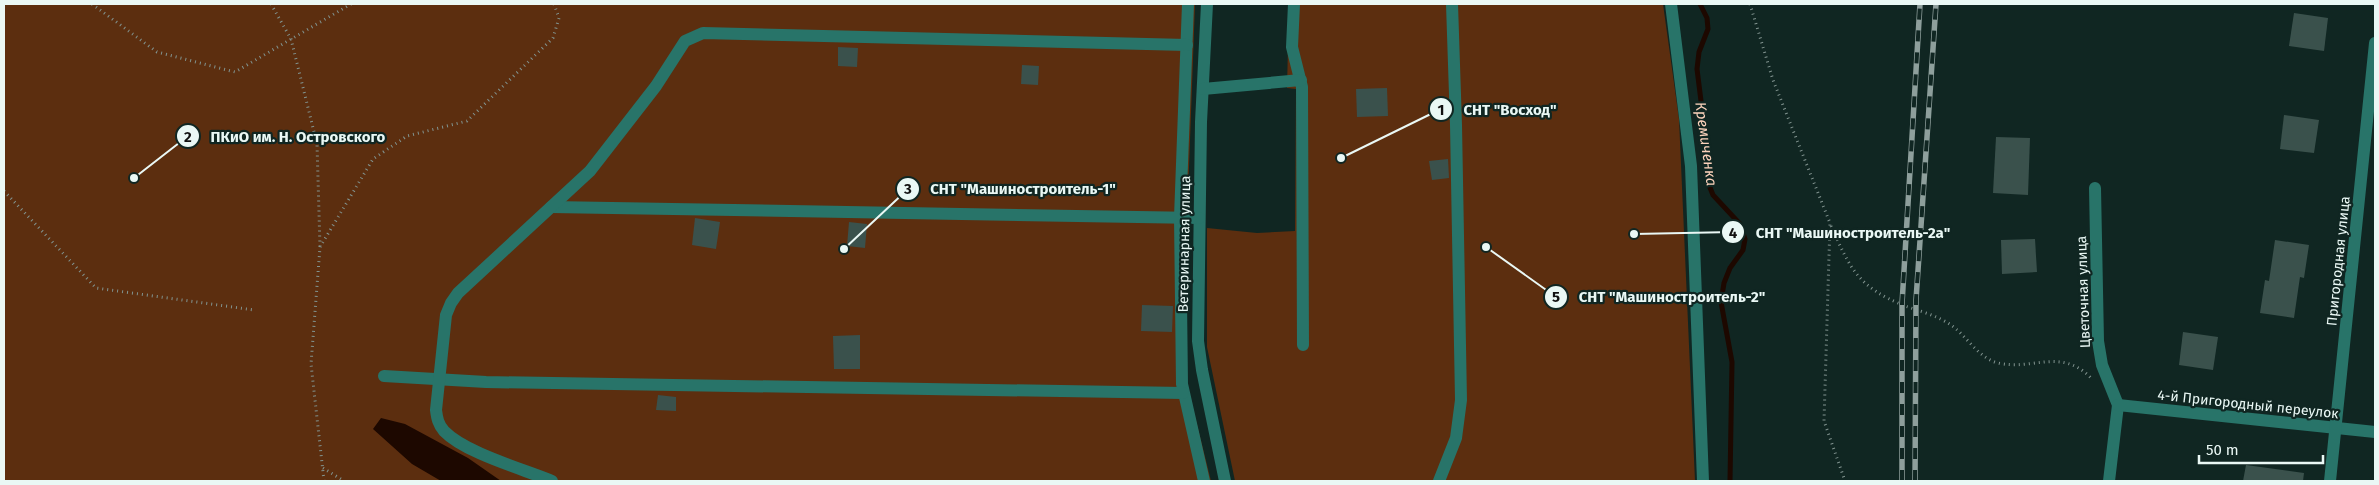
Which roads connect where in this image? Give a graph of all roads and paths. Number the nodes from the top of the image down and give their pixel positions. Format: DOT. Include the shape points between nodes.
graph roads {
  1 [pos="92,4"];
  2 [pos="271,4"];
  3 [pos="351,4"];
  4 [pos="554,4"];
  5 [pos="1188,4"];
  6 [pos="1207,4"];
  7 [pos="1294,4"];
  8 [pos="1452,4"];
  9 [pos="1671,4"];
  10 [pos="1750,4"];
  11 [pos="291,39"];
  12 [pos="2375,43"];
  13 [pos="1187,45"];
  14 [pos="1300,80"];
  15 [pos="1203,89"];
  16 [pos="2095,188"];
  17 [pos="4,192"];
  18 [pos="551,207"];
  19 [pos="1180,218"];
  20 [pos="1199,218"];
  21 [pos="1830,223"];
  22 [pos="320,248"];
  23 [pos="254,310"];
  24 [pos="1304,345"];
  25 [pos="384,376"];
  26 [pos="439,380"];
  27 [pos="2093,380"];
  28 [pos="1183,393"];
  29 [pos="2118,405"];
  30 [pos="2335,428"];
  31 [pos="2375,432"];
  32 [pos="322,467"];
  33 [pos="324,481"];
  34 [pos="344,481"];
  35 [pos="552,481"];
  36 [pos="1204,481"];
  37 [pos="1225,481"];
  38 [pos="1439,481"];
  39 [pos="1704,481"];
  40 [pos="1845,481"];
  41 [pos="2109,481"];
  42 [pos="2330,481"];
  1 -- 11 [label="path" via="157,52 235,72"];
  2 -- 11 [label="path"];
  3 -- 11 [label="path"];
  4 -- 22 [label="path" via="558,18 553,38 467,121 408,136 373,159"];
  5 -- 13 [label="street"];
  6 -- 15 [label="street, Ветеринарная улица"];
  7 -- 14 [label="street" via="1292,47"];
  8 -- 38 [label="street" via="1461,400 1456,438"];
  9 -- 39 [label="street" via="1690,166"];
  10 -- 21 [label="path" via="1773,80"];
  11 -- 22 [label="path" via="317,144"];
  12 -- 30 [label="street, Пригородная улица"];
  13 -- 18 [label="street" via="704,33 685,41 656,86 590,172"];
  13 -- 19 [label="street"];
  14 -- 15 [label="street"];
  14 -- 24 [label="street"];
  15 -- 20 [label="street, Ветеринарная улица"];
  16 -- 29 [label="street, Цветочная улица" via="2098,341 2102,365"];
  17 -- 23 [label="path" via="96,288"];
  18 -- 19 [label="street"];
  18 -- 26 [label="street" via="451,303 443,330"];
  19 -- 20 [label="street"];
  19 -- 28 [label="street"];
  20 -- 37 [label="street, Ветеринарная улица" via="1198,342"];
  21 -- 27 [label="path" via="1854,274 1879,294 1948,323 1998,363 2066,362"];
  21 -- 40 [label="path" via="1824,421"];
  22 -- 32 [label="path" via="311,364"];
  25 -- 26 [label="street"];
  26 -- 28 [label="street"];
  26 -- 35 [label="street" via="436,410 444,431 468,447"];
  28 -- 36 [label="street"];
  29 -- 30 [label="street, 4-й Пригородный переулок"];
  29 -- 41 [label="street, Цветочная улица"];
  30 -- 31 [label="street, 4-й Пригородный переулок"];
  30 -- 42 [label="street, Пригородная улица"];
  32 -- 33 [label="path"];
  32 -- 34 [label="path"];
}
